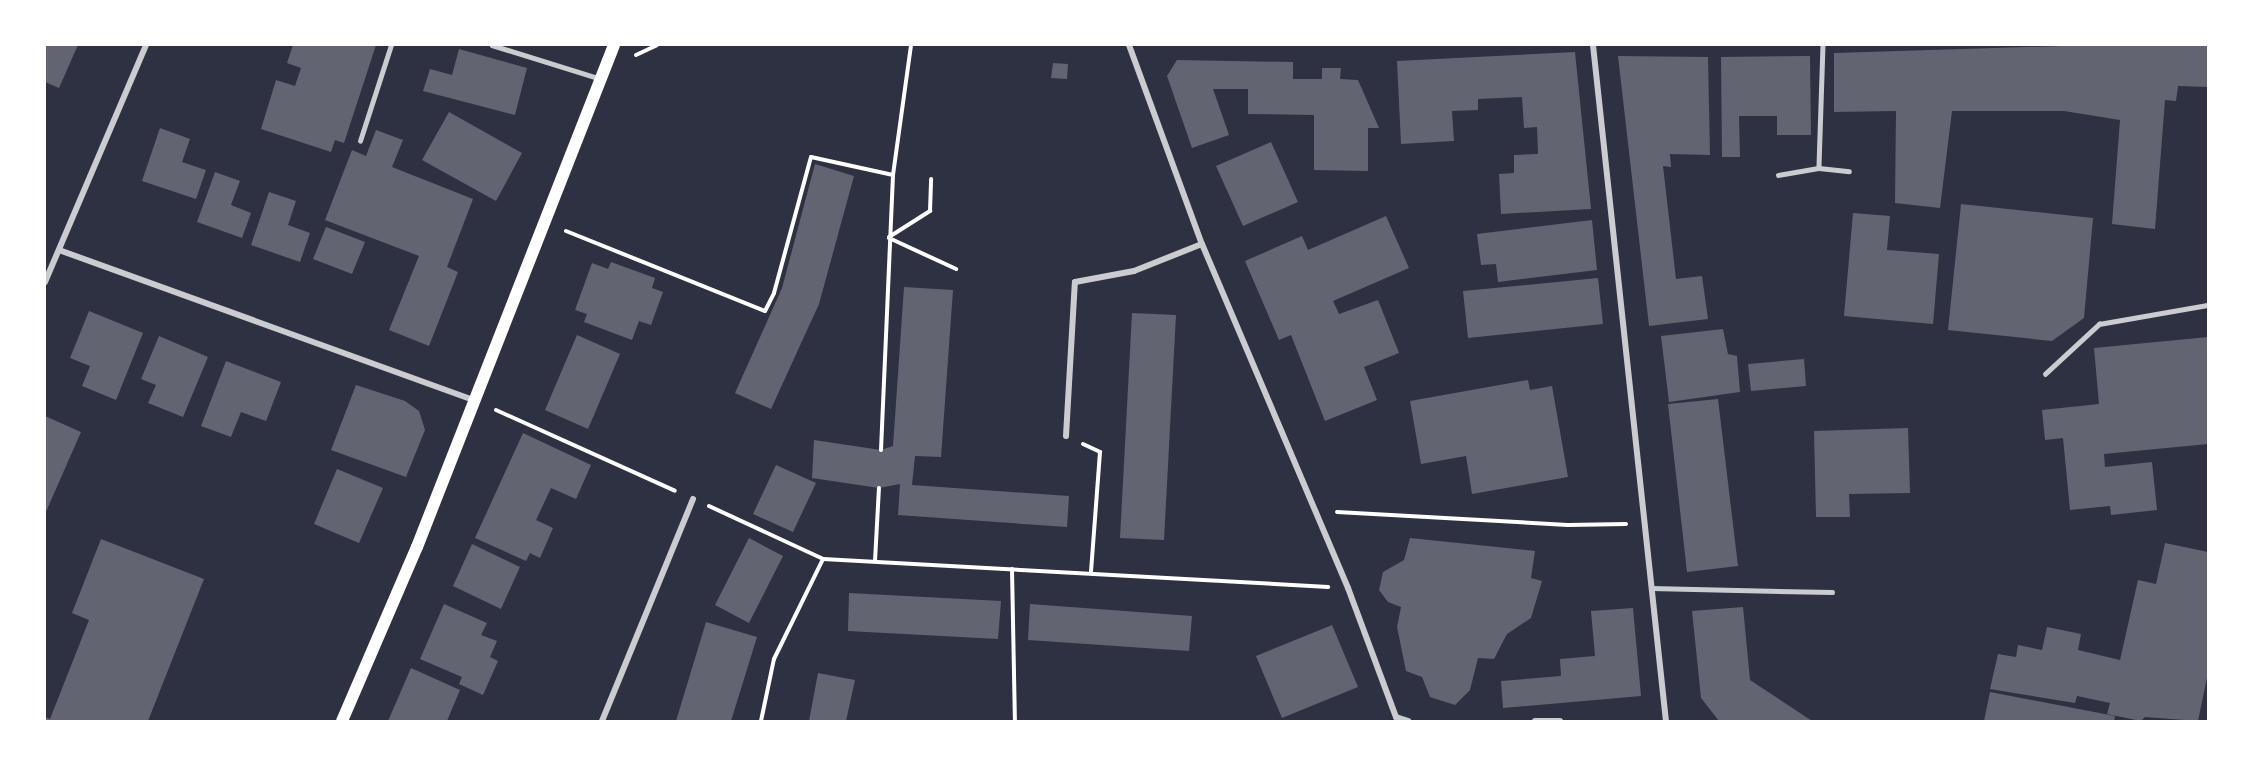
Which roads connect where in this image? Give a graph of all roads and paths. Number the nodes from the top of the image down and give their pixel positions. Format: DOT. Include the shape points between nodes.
graph roads {
  1 [pos="146,45"];
  2 [pos="391,45"];
  3 [pos="492,45"];
  4 [pos="614,45"];
  5 [pos="911,45"];
  6 [pos="1130,45"];
  7 [pos="1593,45"];
  8 [pos="1823,45"];
  9 [pos="599,79"];
  10 [pos="360,141"];
  11 [pos="1820,168"];
  12 [pos="1848,171"];
  13 [pos="893,175"];
  14 [pos="1778,175"];
  15 [pos="931,179"];
  16 [pos="543,222"];
  17 [pos="889,238"];
  18 [pos="1202,244"];
  19 [pos="59,250"];
  20 [pos="956,269"];
  21 [pos="45,282"];
  22 [pos="2208,305"];
  23 [pos="2045,374"];
  24 [pos="473,400"];
  25 [pos="1066,436"];
  26 [pos="881,450"];
  27 [pos="879,488"];
  28 [pos="693,499"];
  29 [pos="1316,511"];
  30 [pos="1645,524"];
  31 [pos="824,559"];
  32 [pos="875,561"];
  33 [pos="1012,568"];
  34 [pos="1091,573"];
  35 [pos="1348,588"];
  36 [pos="1651,588"];
  37 [pos="1832,592"];
  38 [pos="1395,719"];
  39 [pos="342,721"];
  40 [pos="602,721"];
  41 [pos="761,721"];
  42 [pos="1015,721"];
  43 [pos="1408,721"];
  44 [pos="1535,721"];
  45 [pos="1560,721"];
  46 [pos="1666,721"];
  1 -- 19 [label="street"];
  2 -- 10 [label="lane"];
  3 -- 9 [label="lane"];
  4 -- 9 [label="main road"];
  5 -- 13 [label="path"];
  6 -- 18 [label="street"];
  7 -- 30 [label="street"];
  8 -- 11 [label="lane"];
  9 -- 16 [label="main road"];
  11 -- 12 [label="lane"];
  11 -- 14 [label="lane"];
  13 -- 16 [label="path" via="811,157 774,293 765,311"];
  13 -- 17 [label="path"];
  15 -- 17 [label="path" via="930,212"];
  16 -- 24 [label="main road"];
  17 -- 20 [label="path"];
  17 -- 26 [label="path"];
  18 -- 25 [label="street" via="1134,271 1075,282"];
  18 -- 29 [label="street"];
  19 -- 21 [label="street"];
  19 -- 24 [label="street"];
  22 -- 23 [label="lane" via="2099,324"];
  24 -- 28 [label="path"];
  24 -- 39 [label="main road" via="417,547"];
  25 -- 34 [label="path" via="1100,452"];
  27 -- 32 [label="path"];
  28 -- 31 [label="path"];
  28 -- 40 [label="street"];
  29 -- 30 [label="path" via="1568,525"];
  29 -- 35 [label="street"];
  30 -- 36 [label="street"];
  31 -- 32 [label="path"];
  31 -- 41 [label="path" via="774,659"];
  32 -- 33 [label="path"];
  33 -- 34 [label="path"];
  33 -- 42 [label="path"];
  34 -- 35 [label="path"];
  35 -- 38 [label="street"];
  36 -- 37 [label="lane"];
  36 -- 46 [label="street"];
  38 -- 43 [label="street"];
  44 -- 45 [label="street"];
}
